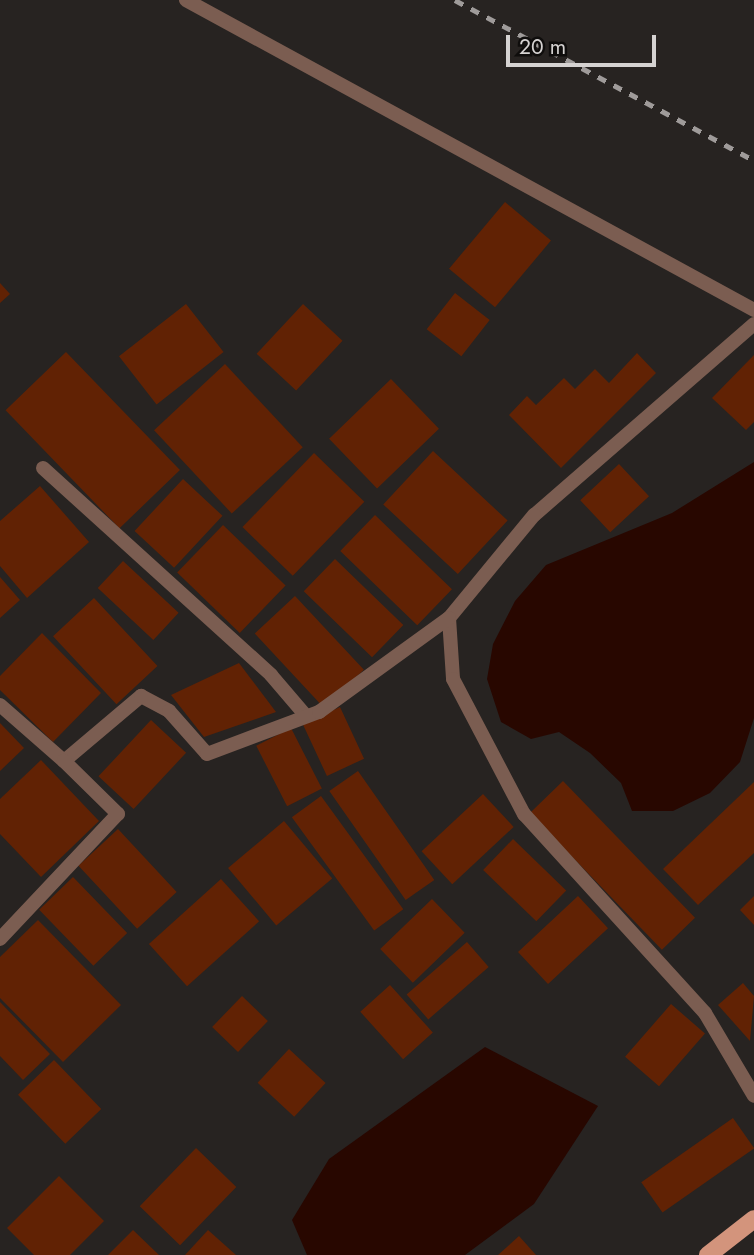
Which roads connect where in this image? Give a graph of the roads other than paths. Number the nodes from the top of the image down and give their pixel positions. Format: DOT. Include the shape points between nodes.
graph roads {
  1 [pos="186,0"];
  2 [pos="754,310"];
  3 [pos="754,324"];
  4 [pos="43,468"];
  5 [pos="449,618"];
  6 [pos="0,705"];
  7 [pos="306,716"];
  8 [pos="64,761"];
  9 [pos="0,939"];
  10 [pos="754,1096"];
  11 [pos="754,1219"];
  12 [pos="708,1255"];
  1 -- 2 [label="street"];
  3 -- 5 [label="street" via="534,514"];
  4 -- 7 [label="street" via="271,675"];
  5 -- 7 [label="street" via="345,698"];
  5 -- 10 [label="street" via="453,679 524,814 705,1013"];
  6 -- 8 [label="street"];
  7 -- 8 [label="street" via="207,754 169,711 141,696"];
  8 -- 9 [label="street" via="118,814"];
  11 -- 12 [label="main road"];
}
